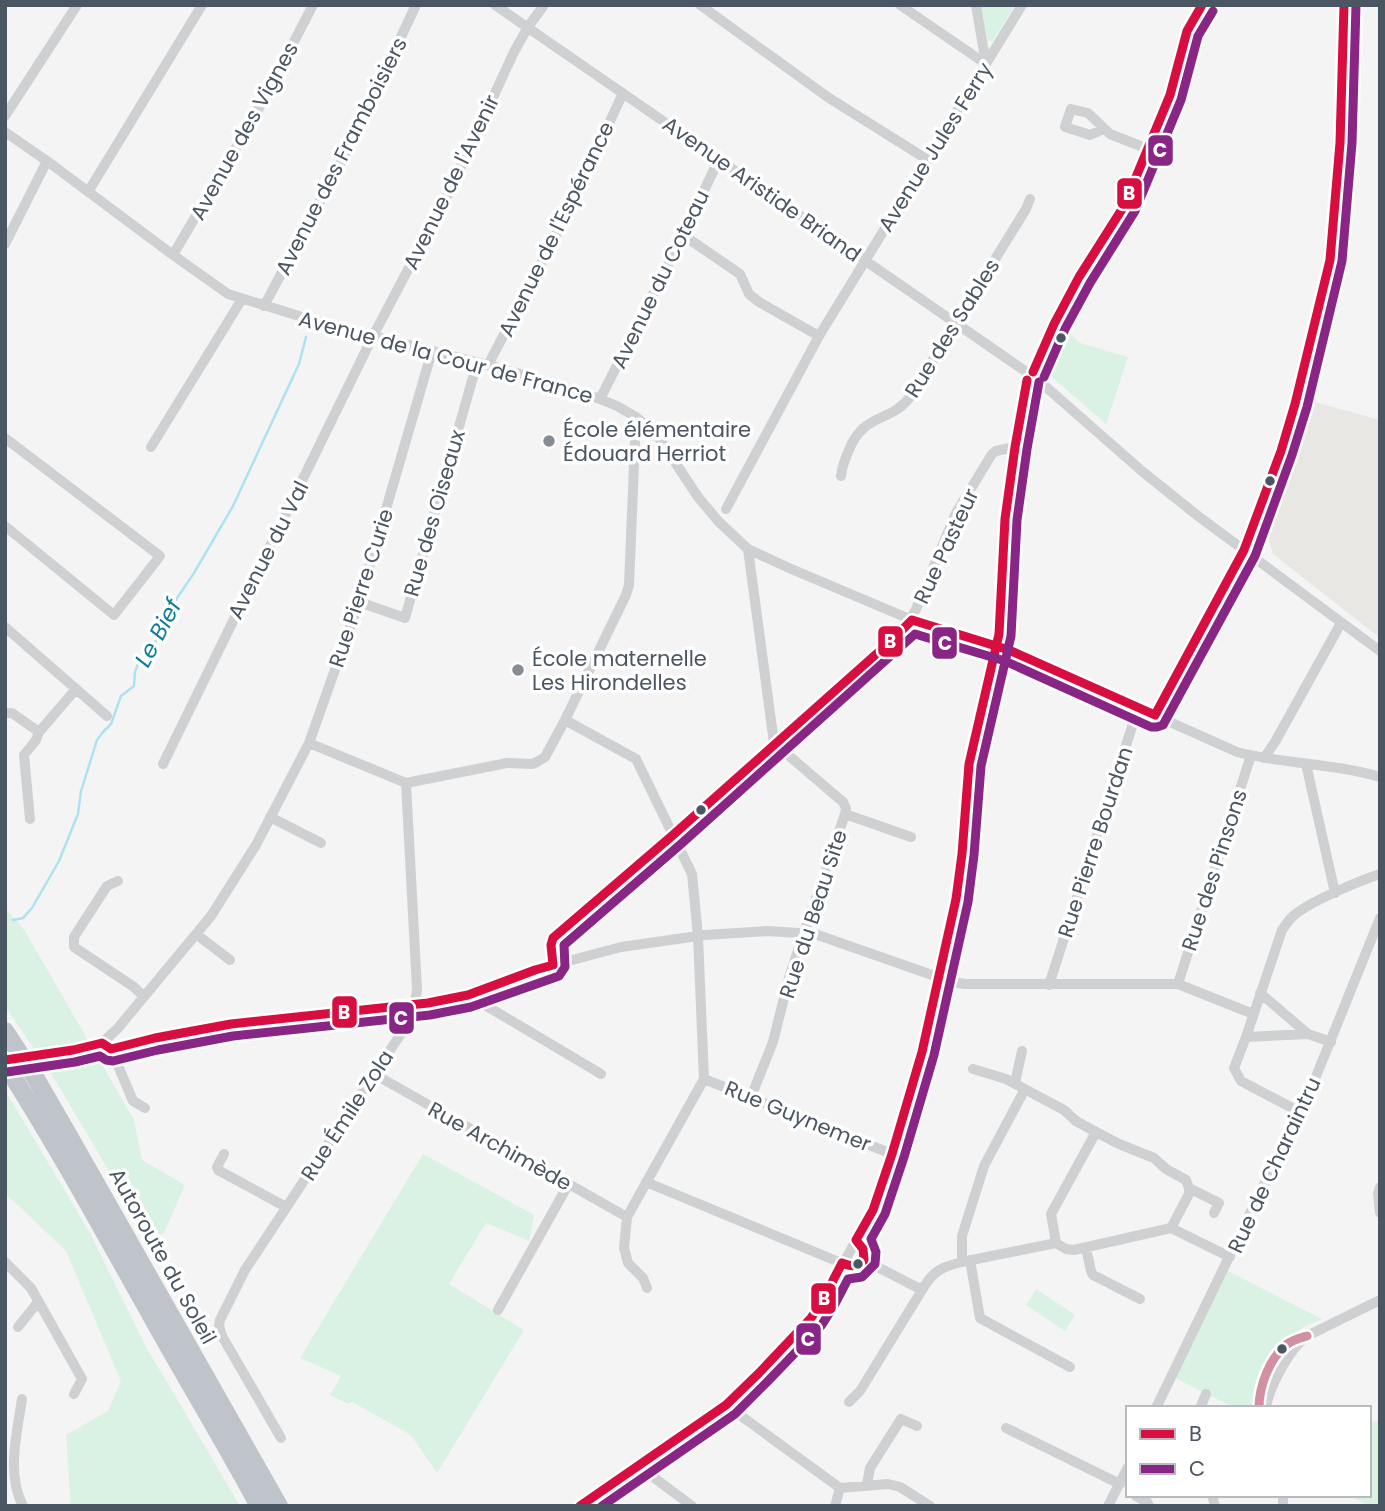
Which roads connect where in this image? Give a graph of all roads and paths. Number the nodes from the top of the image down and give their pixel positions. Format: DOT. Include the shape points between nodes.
graph roads {
  1 [pos="77,5"];
  2 [pos="202,5"];
  3 [pos="313,5"];
  4 [pos="416,5"];
  5 [pos="495,5"];
  6 [pos="544,5"];
  7 [pos="700,5"];
  8 [pos="900,5"];
  9 [pos="976,5"];
  10 [pos="1022,5"];
  11 [pos="1202,5"];
  12 [pos="1344,5"];
  13 [pos="528,27"];
  14 [pos="986,64"];
  15 [pos="623,93"];
  16 [pos="5,116"];
  17 [pos="1104,129"];
  18 [pos="5,132"];
  19 [pos="1148,149"];
  20 [pos="719,159"];
  21 [pos="928,160"];
  22 [pos="47,161"];
  23 [pos="88,192"];
  24 [pos="1030,199"];
  25 [pos="683,235"];
  26 [pos="5,244"];
  27 [pos="173,256"];
  28 [pos="865,260"];
  29 [pos="242,299"];
  30 [pos="264,306"];
  31 [pos="955,322"];
  32 [pos="819,335"];
  33 [pos="373,336"];
  34 [pos="432,351"];
  35 [pos="477,363"];
  36 [pos="488,365"];
  37 [pos="1031,376"];
  38 [pos="600,399"];
  39 [pos="636,417"];
  40 [pos="5,438"];
  41 [pos="151,447"];
  42 [pos="1014,447"];
  43 [pos="841,476"];
  44 [pos="726,509"];
  45 [pos="5,526"];
  46 [pos="748,549"];
  47 [pos="1244,550"];
  48 [pos="359,602"];
  49 [pos="912,620"];
  50 [pos="1341,624"];
  51 [pos="5,626"];
  52 [pos="996,645"];
  53 [pos="1380,651"];
  54 [pos="76,689"];
  55 [pos="1139,708"];
  56 [pos="5,713"];
  57 [pos="1155,715"];
  58 [pos="107,716"];
  59 [pos="565,720"];
  60 [pos="40,732"];
  61 [pos="309,743"];
  62 [pos="774,743"];
  63 [pos="1251,755"];
  64 [pos="1264,758"];
  65 [pos="163,764"];
  66 [pos="1306,764"];
  67 [pos="1380,777"];
  68 [pos="406,783"];
  69 [pos="845,814"];
  70 [pos="270,817"];
  71 [pos="30,819"];
  72 [pos="673,835"];
  73 [pos="911,837"];
  74 [pos="321,843"];
  75 [pos="1380,874"];
  76 [pos="118,881"];
  77 [pos="1335,893"];
  78 [pos="1380,918"];
  79 [pos="804,933"];
  80 [pos="196,934"];
  81 [pos="698,936"];
  82 [pos="230,960"];
  83 [pos="552,965"];
  84 [pos="938,977"];
  85 [pos="1050,980"];
  86 [pos="1178,984"];
  87 [pos="1260,993"];
  88 [pos="468,995"];
  89 [pos="144,997"];
  90 [pos="414,1005"];
  91 [pos="1253,1014"];
  92 [pos="5,1031"];
  93 [pos="1308,1034"];
  94 [pos="1246,1037"];
  95 [pos="1331,1042"];
  96 [pos="106,1046"];
  97 [pos="1022,1051"];
  98 [pos="39,1055"];
  99 [pos="5,1065"];
  100 [pos="973,1069"];
  101 [pos="373,1074"];
  102 [pos="601,1074"];
  103 [pos="704,1079"];
  104 [pos="1015,1083"];
  105 [pos="1025,1089"];
  106 [pos="751,1097"];
  107 [pos="145,1108"];
  108 [pos="1300,1112"];
  109 [pos="1097,1132"];
  110 [pos="224,1154"];
  111 [pos="892,1154"];
  112 [pos="646,1182"];
  113 [pos="568,1185"];
  114 [pos="1380,1186"];
  115 [pos="1189,1188"];
  116 [pos="286,1207"];
  117 [pos="1214,1213"];
  118 [pos="1380,1213"];
  119 [pos="627,1217"];
  120 [pos="1171,1228"];
  121 [pos="856,1240"];
  122 [pos="1056,1243"];
  123 [pos="1086,1248"];
  124 [pos="1230,1257"];
  125 [pos="864,1260"];
  126 [pos="966,1261"];
  127 [pos="5,1262"];
  128 [pos="842,1263"];
  129 [pos="647,1288"];
  130 [pos="922,1290"];
  131 [pos="1140,1299"];
  132 [pos="1380,1300"];
  133 [pos="38,1302"];
  134 [pos="498,1310"];
  135 [pos="18,1327"];
  136 [pos="1070,1367"];
  137 [pos="74,1394"];
  138 [pos="1206,1394"];
  139 [pos="22,1399"];
  140 [pos="849,1402"];
  141 [pos="726,1405"];
  142 [pos="1157,1406"];
  143 [pos="1201,1406"];
  144 [pos="1266,1406"];
  145 [pos="917,1426"];
  146 [pos="1006,1428"];
  147 [pos="281,1437"];
  148 [pos="638,1465"];
  149 [pos="1126,1471"];
  150 [pos="867,1484"];
  151 [pos="1120,1484"];
  152 [pos="840,1488"];
  153 [pos="23,1506"];
  154 [pos="259,1506"];
  155 [pos="279,1506"];
  156 [pos="580,1506"];
  157 [pos="692,1506"];
  158 [pos="835,1506"];
  159 [pos="930,1506"];
  160 [pos="1108,1506"];
  1 -- 16 [label="street"];
  2 -- 23 [label="street"];
  3 -- 27 [label="street, Avenue des Vignes"];
  4 -- 30 [label="street, Avenue des Framboisiers" via="351,143"];
  5 -- 13 [label="street, Avenue Aristide Briand"];
  6 -- 13 [label="street, Avenue de l'Avenir"];
  7 -- 21 [label="street" via="829,98"];
  8 -- 14 [label="street"];
  9 -- 14 [label="street"];
  10 -- 14 [label="street, Avenue Jules Ferry"];
  11 -- 19 [label="street" via="1187,31 1170,95"];
  12 -- 47 [label="street" via="1340,143 1330,260 1295,404"];
  13 -- 15 [label="street, Avenue Aristide Briand"];
  13 -- 33 [label="street, Avenue de l'Avenir"];
  14 -- 21 [label="street, Avenue Jules Ferry"];
  15 -- 20 [label="street, Avenue Aristide Briand"];
  15 -- 36 [label="street, Avenue de l'Espérance" via="570,208"];
  17 -- 19 [label="street"];
  18 -- 22 [label="street, Avenue de la Cour de France"];
  19 -- 37 [label="street" via="1124,206 1079,277"];
  20 -- 25 [label="street, Avenue du Coteau"];
  20 -- 28 [label="street, Avenue Aristide Briand"];
  21 -- 28 [label="street, Avenue Jules Ferry"];
  22 -- 23 [label="street, Avenue de la Cour de France"];
  22 -- 26 [label="street"];
  23 -- 27 [label="street, Avenue de la Cour de France"];
  24 -- 31 [label="street, Rue des Sables"];
  25 -- 32 [label="street" via="740,274 749,294"];
  25 -- 38 [label="street, Avenue du Coteau"];
  27 -- 29 [label="street, Avenue de la Cour de France"];
  28 -- 31 [label="street, Avenue Aristide Briand"];
  28 -- 32 [label="street, Avenue Jules Ferry"];
  29 -- 30 [label="street, Avenue de la Cour de France"];
  29 -- 41 [label="street"];
  30 -- 33 [label="street, Avenue de la Cour de France"];
  31 -- 37 [label="street, Avenue Aristide Briand"];
  31 -- 43 [label="street, Rue des Sables" via="905,405 856,435"];
  32 -- 44 [label="street, Avenue Jules Ferry"];
  33 -- 34 [label="street, Avenue de la Cour de France"];
  33 -- 65 [label="street, Avenue du Val"];
  34 -- 35 [label="street, Avenue de la Cour de France"];
  34 -- 48 [label="street, Rue Pierre Curie"];
  35 -- 36 [label="street, Avenue de la Cour de France"];
  35 -- 48 [label="street, Rue des Oiseaux" via="405,618"];
  36 -- 38 [label="street, Avenue de la Cour de France"];
  37 -- 42 [label="street"];
  37 -- 47 [label="street, Avenue Aristide Briand"];
  38 -- 39 [label="street, Avenue de la Cour de France"];
  39 -- 46 [label="street, Avenue de la Cour de France" via="662,441 719,522"];
  39 -- 59 [label="street" via="629,585"];
  40 -- 45 [label="street" via="160,556 114,615"];
  42 -- 49 [label="street, Rue Pasteur" via="992,454 956,513"];
  42 -- 52 [label="street"];
  46 -- 49 [label="street, Avenue de la Cour de France"];
  46 -- 62 [label="street"];
  47 -- 50 [label="street, Avenue Aristide Briand"];
  47 -- 57 [label="street"];
  48 -- 61 [label="street, Rue Pierre Curie"];
  49 -- 52 [label="street, Avenue de la Cour de France"];
  49 -- 62 [label="street, Rue Pasteur"];
  50 -- 53 [label="street, Avenue Aristide Briand"];
  50 -- 64 [label="street"];
  51 -- 54 [label="street"];
  52 -- 55 [label="street, Avenue de la Cour de France"];
  52 -- 84 [label="street" via="969,764 956,899"];
  54 -- 58 [label="street"];
  54 -- 60 [label="street"];
  55 -- 57 [label="street, Avenue de la Cour de France"];
  55 -- 85 [label="street, Rue Pierre Bourdan"];
  56 -- 60 [label="street"];
  57 -- 63 [label="street, Avenue de la Cour de France"];
  59 -- 68 [label="street" via="545,757 532,764 507,763"];
  59 -- 72 [label="street" via="636,759"];
  60 -- 71 [label="street" via="24,755"];
  61 -- 68 [label="street"];
  61 -- 70 [label="street, Rue Pierre Curie"];
  62 -- 69 [label="street, Rue du Beau Site" via="843,802"];
  62 -- 72 [label="street, Rue Pasteur"];
  63 -- 64 [label="street, Avenue de la Cour de France"];
  63 -- 86 [label="street, Rue des Pinsons"];
  64 -- 66 [label="street, Avenue de la Cour de France"];
  66 -- 67 [label="street, Avenue de la Cour de France"];
  66 -- 77 [label="street"];
  68 -- 90 [label="street, Rue Émile Zola" via="417,989"];
  69 -- 73 [label="street"];
  69 -- 79 [label="street, Rue du Beau Site"];
  70 -- 74 [label="street"];
  70 -- 80 [label="street, Rue Pierre Curie" via="257,845"];
  72 -- 81 [label="street" via="692,874"];
  72 -- 83 [label="street, Rue Pasteur" via="553,938"];
  75 -- 77 [label="street"];
  76 -- 89 [label="street" via="107,887 74,937 74,947"];
  77 -- 87 [label="street" via="1287,922"];
  78 -- 95 [label="street, Rue de Charaintru"];
  79 -- 81 [label="street"];
  79 -- 84 [label="street"];
  79 -- 106 [label="street, Rue du Beau Site" via="773,1042"];
  80 -- 82 [label="street"];
  80 -- 89 [label="street, Rue Pierre Curie"];
  81 -- 83 [label="street" via="621,947"];
  81 -- 103 [label="street"];
  83 -- 88 [label="street"];
  84 -- 85 [label="street" via="965,984"];
  84 -- 111 [label="street"];
  85 -- 86 [label="street"];
  86 -- 91 [label="street"];
  87 -- 91 [label="street"];
  87 -- 93 [label="street"];
  88 -- 90 [label="street"];
  88 -- 102 [label="street"];
  89 -- 96 [label="street, Rue Pierre Curie"];
  90 -- 96 [label="street" via="231,1024"];
  90 -- 101 [label="street, Rue Émile Zola" via="410,1020"];
  91 -- 94 [label="street"];
  92 -- 155 [label="highway, Autoroute du Soleil"];
  93 -- 94 [label="street"];
  93 -- 95 [label="street"];
  94 -- 108 [label="street" via="1234,1068 1241,1082"];
  95 -- 108 [label="street, Rue de Charaintru"];
  96 -- 98 [label="street"];
  96 -- 107 [label="street" via="133,1101"];
  97 -- 104 [label="street"];
  99 -- 154 [label="highway, Autoroute du Soleil"];
  100 -- 104 [label="street"];
  101 -- 113 [label="street, Rue Archimède"];
  101 -- 116 [label="street, Rue Émile Zola"];
  103 -- 106 [label="street, Rue Guynemer"];
  103 -- 112 [label="street"];
  104 -- 105 [label="street"];
  105 -- 109 [label="street"];
  105 -- 126 [label="street" via="985,1166 962,1236"];
  106 -- 111 [label="street, Rue Guynemer"];
  108 -- 124 [label="street, Rue de Charaintru"];
  109 -- 115 [label="street" via="1154,1158"];
  109 -- 122 [label="street" via="1051,1214"];
  110 -- 116 [label="street" via="218,1170"];
  111 -- 121 [label="street" via="873,1210"];
  112 -- 119 [label="street"];
  112 -- 128 [label="street"];
  113 -- 119 [label="street, Rue Archimède"];
  113 -- 134 [label="street"];
  114 -- 118 [label="street"];
  115 -- 117 [label="street" via="1219,1203"];
  115 -- 120 [label="street"];
  116 -- 147 [label="street, Rue Émile Zola" via="245,1270 219,1326"];
  119 -- 129 [label="street" via="624,1248 628,1264"];
  120 -- 123 [label="street"];
  120 -- 124 [label="street"];
  121 -- 125 [label="street" via="865,1253"];
  121 -- 128 [label="street"];
  122 -- 123 [label="street" via="1066,1250"];
  122 -- 126 [label="street"];
  123 -- 131 [label="street" via="1093,1275"];
  124 -- 142 [label="street, Rue de Charaintru"];
  125 -- 128 [label="street" via="851,1267"];
  125 -- 130 [label="street"];
  126 -- 130 [label="street" via="934,1273"];
  126 -- 136 [label="street" via="981,1318"];
  127 -- 133 [label="street" via="31,1288"];
  128 -- 141 [label="street" via="811,1318"];
  130 -- 140 [label="street"];
  132 -- 144 [label="street" via="1299,1342"];
  133 -- 135 [label="street"];
  133 -- 137 [label="street" via="82,1379"];
  138 -- 143 [label="street"];
  139 -- 153 [label="street" via="13,1456"];
  141 -- 148 [label="street"];
  141 -- 152 [label="street"];
  145 -- 150 [label="street" via="901,1419 870,1468"];
  146 -- 151 [label="street"];
  148 -- 156 [label="street"];
  148 -- 157 [label="street"];
  149 -- 151 [label="street"];
  150 -- 152 [label="street"];
  150 -- 159 [label="street" via="888,1483"];
  151 -- 160 [label="street"];
  152 -- 158 [label="street"];
}
